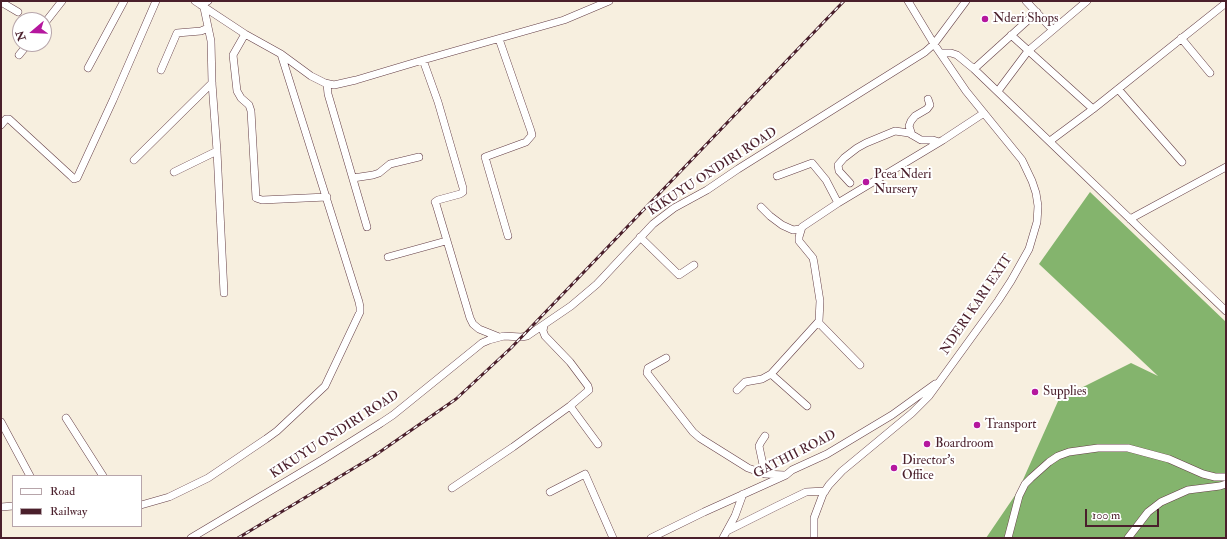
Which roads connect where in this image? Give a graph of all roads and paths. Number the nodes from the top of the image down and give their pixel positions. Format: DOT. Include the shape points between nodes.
graph roads {
  1 [pos="62,1"];
  2 [pos="124,1"];
  3 [pos="156,1"];
  4 [pos="208,1"];
  5 [pos="609,1"];
  6 [pos="908,1"];
  7 [pos="966,1"];
  8 [pos="1026,1"];
  9 [pos="1087,1"];
  10 [pos="1,2"];
  11 [pos="200,5"];
  12 [pos="1225,5"];
  13 [pos="18,12"];
  14 [pos="1037,12"];
  15 [pos="52,14"];
  16 [pos="208,28"];
  17 [pos="1052,29"];
  18 [pos="245,34"];
  19 [pos="1011,35"];
  20 [pos="1181,38"];
  21 [pos="499,39"];
  22 [pos="934,44"];
  23 [pos="1028,51"];
  24 [pos="21,52"];
  25 [pos="281,54"];
  26 [pos="941,54"];
  27 [pos="19,55"];
  28 [pos="423,60"];
  29 [pos="88,68"];
  30 [pos="974,69"];
  31 [pos="161,70"];
  32 [pos="1210,73"];
  33 [pos="212,83"];
  34 [pos="327,84"];
  35 [pos="1118,89"];
  36 [pos="998,92"];
  37 [pos="928,99"];
  38 [pos="1093,109"];
  39 [pos="984,113"];
  40 [pos="1,125"];
  41 [pos="912,135"];
  42 [pos="1050,141"];
  43 [pos="940,142"];
  44 [pos="217,151"];
  45 [pos="419,157"];
  46 [pos="134,160"];
  47 [pos="1182,162"];
  48 [pos="1226,167"];
  49 [pos="174,172"];
  50 [pos="777,176"];
  51 [pos="353,178"];
  52 [pos="850,183"];
  53 [pos="327,197"];
  54 [pos="838,202"];
  55 [pos="761,207"];
  56 [pos="1130,219"];
  57 [pos="367,227"];
  58 [pos="800,230"];
  59 [pos="508,236"];
  60 [pos="640,237"];
  61 [pos="446,241"];
  62 [pos="388,257"];
  63 [pos="694,265"];
  64 [pos="224,293"];
  65 [pos="1226,311"];
  66 [pos="819,323"];
  67 [pos="544,325"];
  68 [pos="499,337"];
  69 [pos="666,358"];
  70 [pos="860,365"];
  71 [pos="771,374"];
  72 [pos="941,379"];
  73 [pos="737,390"];
  74 [pos="570,406"];
  75 [pos="807,406"];
  76 [pos="66,418"];
  77 [pos="1,422"];
  78 [pos="765,436"];
  79 [pos="598,444"];
  80 [pos="765,474"];
  81 [pos="29,475"];
  82 [pos="102,475"];
  83 [pos="786,475"];
  84 [pos="1226,478"];
  85 [pos="1226,484"];
  86 [pos="452,488"];
  87 [pos="825,491"];
  88 [pos="550,492"];
  89 [pos="743,494"];
  90 [pos="142,505"];
  91 [pos="12,506"];
  92 [pos="1,507"];
  93 [pos="728,531"];
  94 [pos="191,538"];
  95 [pos="613,538"];
  96 [pos="651,538"];
  97 [pos="723,538"];
  98 [pos="814,538"];
  99 [pos="1008,538"];
  100 [pos="1128,538"];
  1 -- 15 [label="street"];
  2 -- 29 [label="street"];
  3 -- 40 [label="street" via="77,178 74,179 9,119"];
  4 -- 11 [label="street"];
  5 -- 21 [label="street" via="564,20"];
  6 -- 22 [label="street, NDERI KARI EXIT"];
  7 -- 22 [label="street, KIKUYU ONDIRI ROAD"];
  8 -- 14 [label="street"];
  9 -- 17 [label="street"];
  10 -- 13 [label="street"];
  11 -- 16 [label="street"];
  11 -- 18 [label="street"];
  12 -- 20 [label="street"];
  14 -- 17 [label="street"];
  14 -- 19 [label="street"];
  16 -- 31 [label="street" via="177,33"];
  16 -- 33 [label="street"];
  17 -- 23 [label="street"];
  18 -- 25 [label="street"];
  18 -- 53 [label="street" via="233,55 237,91 252,111 256,198 262,200"];
  19 -- 23 [label="street"];
  19 -- 30 [label="street"];
  20 -- 32 [label="street"];
  20 -- 35 [label="street"];
  21 -- 28 [label="street"];
  21 -- 59 [label="street" via="532,131 526,142 485,157"];
  22 -- 26 [label="street, NDERI KARI EXIT"];
  22 -- 60 [label="street, KIKUYU ONDIRI ROAD" via="707,190 674,208"];
  23 -- 36 [label="street"];
  23 -- 38 [label="street"];
  24 -- 27 [label="street"];
  25 -- 34 [label="street" via="311,76"];
  25 -- 53 [label="street"];
  26 -- 30 [label="street" via="956,55"];
  26 -- 39 [label="street, NDERI KARI EXIT"];
  28 -- 34 [label="street" via="348,83"];
  28 -- 61 [label="street" via="463,188 460,194 435,202"];
  30 -- 36 [label="street"];
  33 -- 44 [label="street"];
  33 -- 46 [label="street"];
  34 -- 51 [label="street"];
  35 -- 38 [label="street"];
  35 -- 47 [label="street"];
  36 -- 42 [label="street"];
  37 -- 41 [label="street" via="930,105 927,109 914,116 911,121 909,126"];
  38 -- 42 [label="street"];
  39 -- 43 [label="street"];
  39 -- 72 [label="street, NDERI KARI EXIT" via="1026,167 1036,193 1037,222 1029,249 1011,281"];
  41 -- 43 [label="street" via="921,140"];
  41 -- 52 [label="street" via="899,131 892,132 857,148 844,158 838,165 838,171"];
  42 -- 56 [label="street"];
  43 -- 54 [label="street"];
  44 -- 49 [label="street"];
  44 -- 64 [label="street"];
  45 -- 51 [label="street" via="390,164 373,175"];
  48 -- 56 [label="street"];
  50 -- 54 [label="street" via="812,163"];
  51 -- 57 [label="street"];
  53 -- 90 [label="street" via="360,307 357,319 328,381 320,392 277,431 250,451 190,487 169,497"];
  54 -- 58 [label="street"];
  55 -- 58 [label="street" via="782,226"];
  56 -- 65 [label="street"];
  58 -- 66 [label="street" via="799,241 813,258 820,301"];
  60 -- 63 [label="street" via="679,275"];
  60 -- 67 [label="street, KIKUYU ONDIRI ROAD" via="597,284"];
  61 -- 62 [label="street"];
  61 -- 68 [label="street" via="473,324"];
  66 -- 70 [label="street"];
  66 -- 71 [label="street"];
  67 -- 68 [label="street, KIKUYU ONDIRI ROAD" via="527,336"];
  67 -- 74 [label="street" via="545,336 570,362 589,388 588,392"];
  68 -- 94 [label="street, KIKUYU ONDIRI ROAD" via="482,343 381,423"];
  69 -- 80 [label="street" via="648,368 647,373 686,424 700,438 730,458"];
  71 -- 73 [label="street" via="762,379 745,382"];
  71 -- 75 [label="street"];
  72 -- 83 [label="street, GATHII ROAD" via="892,416"];
  72 -- 87 [label="street, NDERI KARI EXIT" via="920,405 835,478"];
  74 -- 79 [label="street"];
  74 -- 86 [label="street"];
  76 -- 82 [label="street"];
  77 -- 81 [label="street"];
  78 -- 80 [label="street" via="759,446"];
  80 -- 83 [label="street"];
  83 -- 89 [label="street, GATHII ROAD"];
  84 -- 99 [label="street" via="1203,474 1169,459 1128,448 1098,448 1069,452 1058,456 1025,484 1019,496"];
  85 -- 100 [label="street" via="1188,490 1161,502 1143,518"];
  87 -- 93 [label="street" via="806,492"];
  87 -- 98 [label="street, NDERI KARI EXIT" via="814,518"];
  88 -- 95 [label="street" via="585,474"];
  89 -- 93 [label="street"];
  89 -- 96 [label="street, GATHII ROAD"];
  91 -- 92 [label="street"];
  93 -- 97 [label="street"];
}
